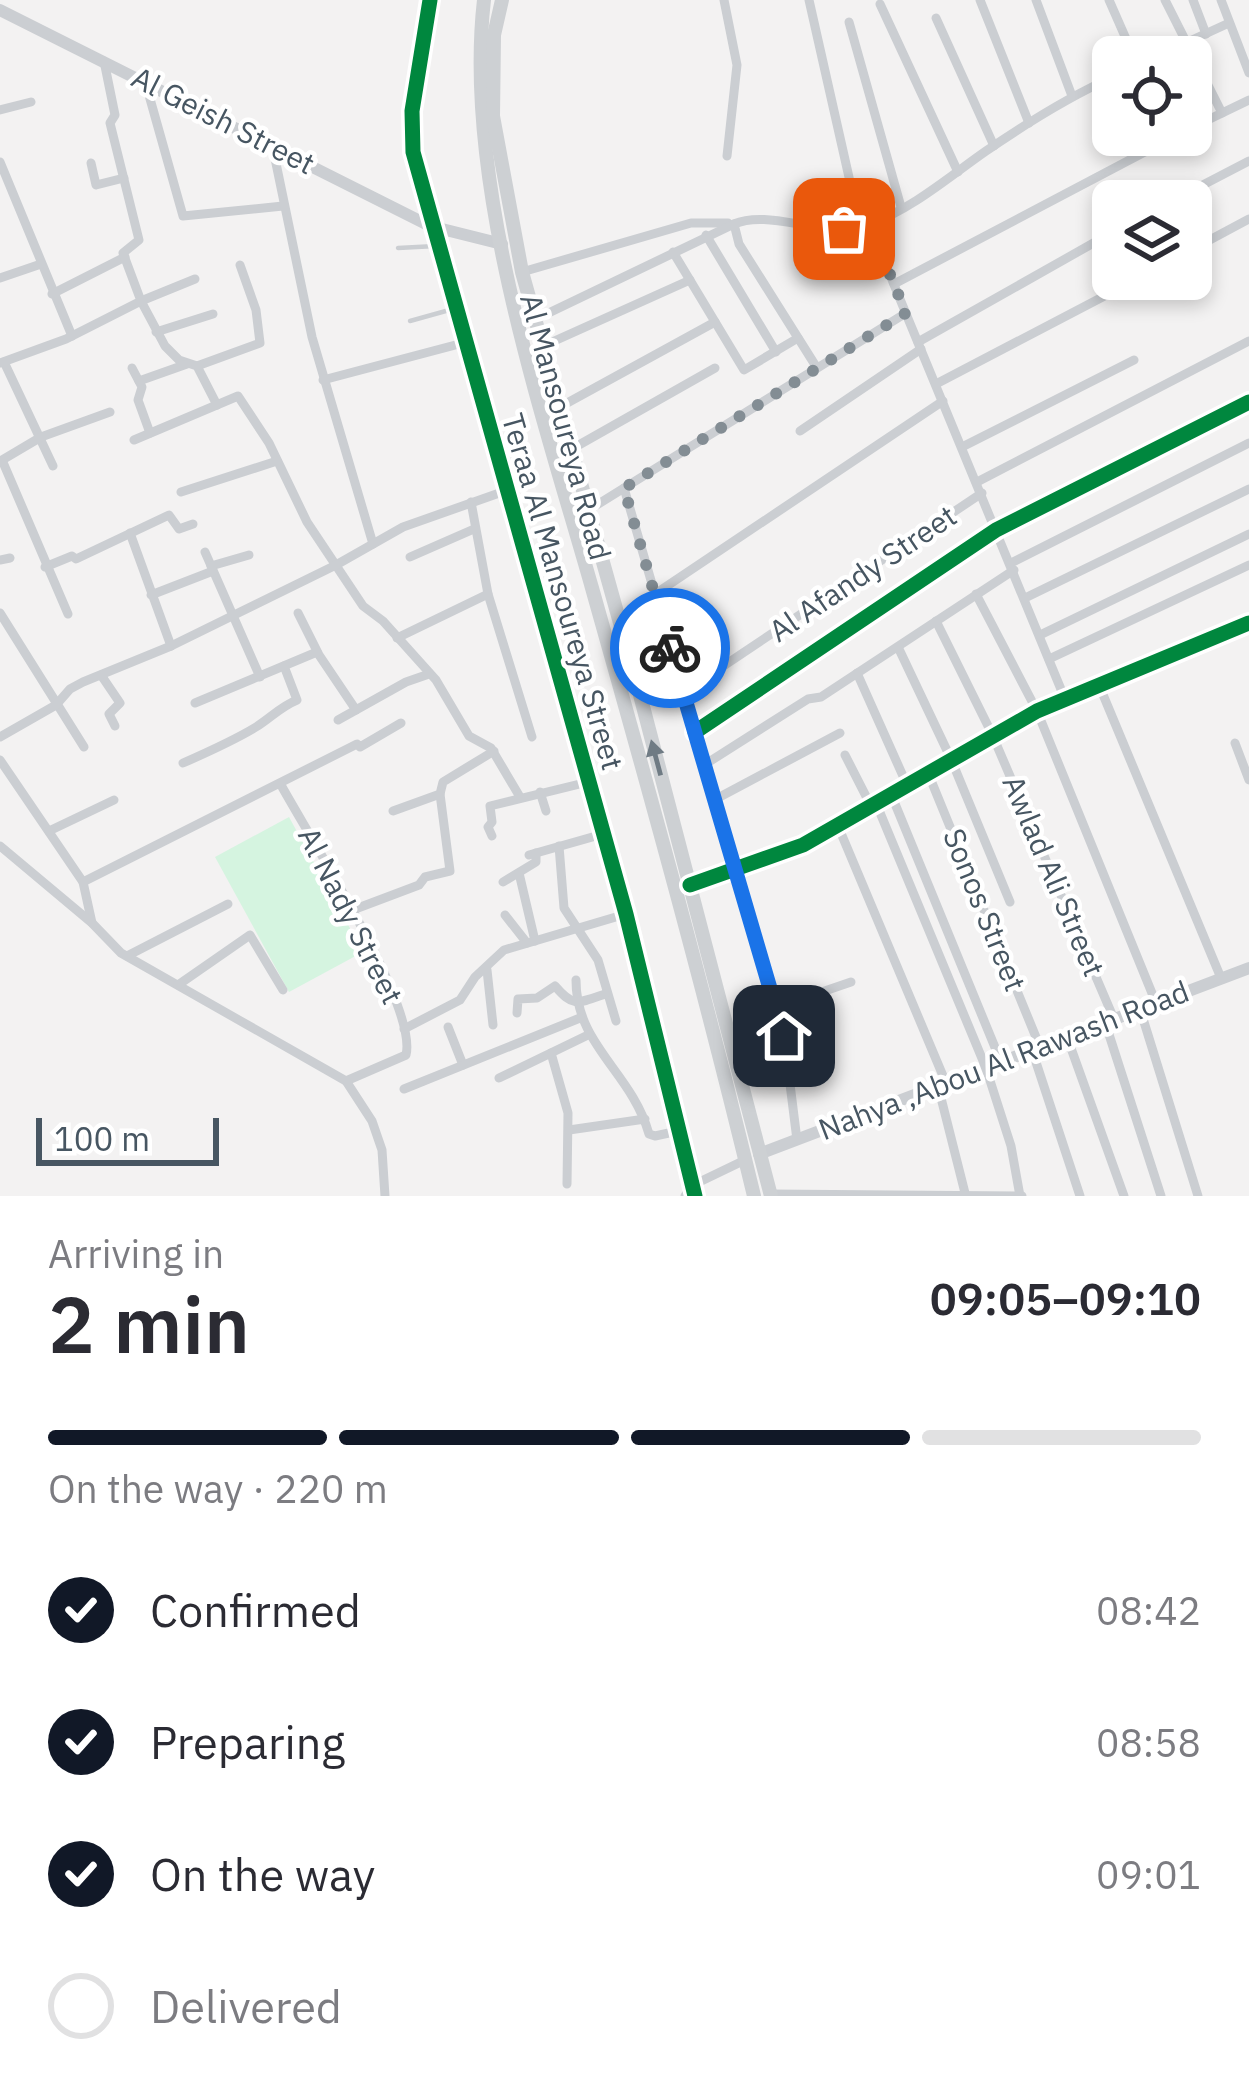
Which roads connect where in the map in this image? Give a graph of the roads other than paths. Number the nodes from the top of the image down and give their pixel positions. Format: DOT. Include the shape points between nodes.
graph roads {
  1 [pos="430,0"];
  2 [pos="484,0"];
  3 [pos="502,0"];
  4 [pos="724,0"];
  5 [pos="809,0"];
  6 [pos="980,0"];
  7 [pos="1036,0"];
  8 [pos="1109,0"];
  9 [pos="1165,0"];
  10 [pos="1192,0"];
  11 [pos="1237,0"];
  12 [pos="1222,3"];
  13 [pos="880,4"];
  14 [pos="0,10"];
  15 [pos="936,18"];
  16 [pos="849,22"];
  17 [pos="1229,23"];
  18 [pos="1206,34"];
  19 [pos="1125,36"];
  20 [pos="1181,36"];
  21 [pos="1202,36"];
  22 [pos="104,61"];
  23 [pos="1248,69"];
  24 [pos="145,82"];
  25 [pos="1092,86"];
  26 [pos="1212,95"];
  27 [pos="1072,96"];
  28 [pos="1249,100"];
  29 [pos="32,102"];
  30 [pos="0,110"];
  31 [pos="1222,113"];
  32 [pos="1212,118"];
  33 [pos="1029,123"];
  34 [pos="272,145"];
  35 [pos="994,146"];
  36 [pos="727,156"];
  37 [pos="1135,156"];
  38 [pos="1249,161"];
  39 [pos="0,162"];
  40 [pos="91,164"];
  41 [pos="958,172"];
  42 [pos="124,178"];
  43 [pos="3,180"];
  44 [pos="1212,180"];
  45 [pos="283,206"];
  46 [pos="901,208"];
  47 [pos="1249,219"];
  48 [pos="734,224"];
  49 [pos="865,225"];
  50 [pos="430,226"];
  51 [pos="706,235"];
  52 [pos="1212,239"];
  53 [pos="494,243"];
  54 [pos="1092,244"];
  55 [pos="436,246"];
  56 [pos="398,248"];
  57 [pos="673,252"];
  58 [pos="125,257"];
  59 [pos="41,264"];
  60 [pos="240,265"];
  61 [pos="522,272"];
  62 [pos="0,278"];
  63 [pos="194,279"];
  64 [pos="689,280"];
  65 [pos="894,284"];
  66 [pos="52,294"];
  67 [pos="1097,300"];
  68 [pos="141,301"];
  69 [pos="453,309"];
  70 [pos="906,313"];
  71 [pos="213,314"];
  72 [pos="534,320"];
  73 [pos="410,321"];
  74 [pos="715,322"];
  75 [pos="156,332"];
  76 [pos="72,336"];
  77 [pos="798,338"];
  78 [pos="1249,341"];
  79 [pos="463,343"];
  80 [pos="920,346"];
  81 [pos="541,347"];
  82 [pos="776,352"];
  83 [pos="1134,360"];
  84 [pos="2,363"];
  85 [pos="194,364"];
  86 [pos="132,368"];
  87 [pos="715,368"];
  88 [pos="817,368"];
  89 [pos="323,380"];
  90 [pos="139,381"];
  91 [pos="936,384"];
  92 [pos="944,401"];
  93 [pos="1249,402"];
  94 [pos="217,405"];
  95 [pos="558,408"];
  96 [pos="110,412"];
  97 [pos="800,431"];
  98 [pos="150,434"];
  99 [pos="41,437"];
  100 [pos="134,440"];
  101 [pos="1249,443"];
  102 [pos="962,447"];
  103 [pos="570,450"];
  104 [pos="277,461"];
  105 [pos="53,466"];
  106 [pos="624,488"];
  107 [pos="979,488"];
  108 [pos="1249,489"];
  109 [pos="505,490"];
  110 [pos="182,492"];
  111 [pos="471,502"];
  112 [pos="587,511"];
  113 [pos="193,524"];
  114 [pos="474,530"];
  115 [pos="996,530"];
  116 [pos="130,533"];
  117 [pos="1249,534"];
  118 [pos="373,544"];
  119 [pos="205,552"];
  120 [pos="249,555"];
  121 [pos="410,557"];
  122 [pos="336,565"];
  123 [pos="1249,565"];
  124 [pos="1012,566"];
  125 [pos="45,567"];
  126 [pos="212,568"];
  127 [pos="488,594"];
  128 [pos="655,594"];
  129 [pos="976,594"];
  130 [pos="151,595"];
  131 [pos="1025,598"];
  132 [pos="0,613"];
  133 [pos="298,613"];
  134 [pos="68,614"];
  135 [pos="232,616"];
  136 [pos="936,621"];
  137 [pos="1247,628"];
  138 [pos="1040,635"];
  139 [pos="397,638"];
  140 [pos="171,646"];
  141 [pos="898,646"];
  142 [pos="317,652"];
  143 [pos="1049,659"];
  144 [pos="284,666"];
  145 [pos="857,673"];
  146 [pos="429,674"];
  147 [pos="101,675"];
  148 [pos="260,676"];
  149 [pos="1099,685"];
  150 [pos="638,691"];
  151 [pos="683,693"];
  152 [pos="622,694"];
  153 [pos="1065,699"];
  154 [pos="58,702"];
  155 [pos="195,703"];
  156 [pos="356,710"];
  157 [pos="1037,711"];
  158 [pos="338,720"];
  159 [pos="401,723"];
  160 [pos="115,725"];
  161 [pos="695,732"];
  162 [pos="840,734"];
  163 [pos="992,734"];
  164 [pos="0,737"];
  165 [pos="532,737"];
  166 [pos="1234,743"];
  167 [pos="84,747"];
  168 [pos="494,752"];
  169 [pos="845,755"];
  170 [pos="951,759"];
  171 [pos="0,760"];
  172 [pos="183,763"];
  173 [pos="704,765"];
  174 [pos="928,773"];
  175 [pos="1249,780"];
  176 [pos="588,782"];
  177 [pos="281,785"];
  178 [pos="907,785"];
  179 [pos="540,792"];
  180 [pos="440,794"];
  181 [pos="891,794"];
  182 [pos="520,797"];
  183 [pos="113,800"];
  184 [pos="715,800"];
  185 [pos="873,805"];
  186 [pos="393,811"];
  187 [pos="547,811"];
  188 [pos="838,826"];
  189 [pos="49,830"];
  190 [pos="603,834"];
  191 [pos="492,836"];
  192 [pos="0,846"];
  193 [pos="559,847"];
  194 [pos="735,870"];
  195 [pos="519,873"];
  196 [pos="83,882"];
  197 [pos="503,882"];
  198 [pos="690,885"];
  199 [pos="1010,902"];
  200 [pos="228,904"];
  201 [pos="350,911"];
  202 [pos="626,914"];
  203 [pos="506,915"];
  204 [pos="92,922"];
  205 [pos="577,928"];
  206 [pos="531,942"];
  207 [pos="127,956"];
  208 [pos="1249,968"];
  209 [pos="487,970"];
  210 [pos="1221,978"];
  211 [pos="576,980"];
  212 [pos="851,982"];
  213 [pos="178,985"];
  214 [pos="283,990"];
  215 [pos="605,994"];
  216 [pos="577,1003"];
  217 [pos="1156,1003"];
  218 [pos="776,1008"];
  219 [pos="1140,1009"];
  220 [pos="518,1013"];
  221 [pos="580,1018"];
  222 [pos="1109,1020"];
  223 [pos="616,1022"];
  224 [pos="494,1025"];
  225 [pos="448,1027"];
  226 [pos="404,1030"];
  227 [pos="588,1035"];
  228 [pos="1067,1037"];
  229 [pos="1036,1049"];
  230 [pos="551,1053"];
  231 [pos="1001,1062"];
  232 [pos="464,1065"];
  233 [pos="986,1068"];
  234 [pos="499,1078"];
  235 [pos="346,1081"];
  236 [pos="942,1085"];
  237 [pos="404,1089"];
  238 [pos="645,1119"];
  239 [pos="569,1130"];
  240 [pos="678,1131"];
  241 [pos="797,1140"];
  242 [pos="752,1157"];
  243 [pos="567,1184"];
  244 [pos="691,1193"];
  245 [pos="965,1193"];
  246 [pos="771,1195"];
  247 [pos="385,1196"];
  248 [pos="754,1196"];
  249 [pos="1021,1196"];
  250 [pos="1080,1196"];
  251 [pos="1124,1196"];
  252 [pos="1160,1196"];
  253 [pos="1198,1196"];
  1 -- 50 [label="street, Teraa Al Mansoureya Street" via="411,127"];
  2 -- 53 [label="main road, Al Mansoureya Road" via="482,106"];
  3 -- 61 [label="main road, Al Mansoureya Road" via="493,116"];
  4 -- 36 [label="street" via="737,65"];
  5 -- 49 [label="street"];
  6 -- 33 [label="street"];
  7 -- 27 [label="street"];
  8 -- 19 [label="street"];
  9 -- 20 [label="street"];
  10 -- 18 [label="street"];
  11 -- 12 [label="street"];
  12 -- 17 [label="street"];
  13 -- 41 [label="street"];
  14 -- 22 [label="street, Al Geish Street"];
  15 -- 35 [label="street"];
  16 -- 46 [label="street"];
  17 -- 18 [label="street"];
  17 -- 23 [label="street"];
  18 -- 21 [label="street"];
  22 -- 24 [label="street, Al Geish Street"];
  22 -- 42 [label="street"];
  24 -- 34 [label="street, Al Geish Street"];
  24 -- 45 [label="street" via="183,216"];
  25 -- 27 [label="street"];
  26 -- 31 [label="street"];
  27 -- 33 [label="street"];
  28 -- 31 [label="street"];
  29 -- 30 [label="street"];
  31 -- 32 [label="street"];
  33 -- 35 [label="street"];
  34 -- 45 [label="street"];
  34 -- 50 [label="street, Al Geish Street"];
  35 -- 41 [label="street"];
  37 -- 65 [label="street"];
  38 -- 44 [label="street"];
  39 -- 43 [label="street"];
  40 -- 42 [label="street" via="97,185"];
  41 -- 46 [label="street"];
  42 -- 58 [label="street" via="140,240"];
  43 -- 59 [label="street"];
  45 -- 89 [label="street"];
  46 -- 49 [label="street"];
  47 -- 52 [label="street"];
  48 -- 49 [label="street"];
  48 -- 51 [label="street"];
  48 -- 61 [label="street" via="691,223"];
  48 -- 77 [label="street"];
  49 -- 65 [label="street"];
  50 -- 53 [label="street, Al Geish Street"];
  50 -- 55 [label="street, Teraa Al Mansoureya Street"];
  51 -- 57 [label="street"];
  51 -- 82 [label="street"];
  53 -- 152 [label="main road, Al Mansoureya Road"];
  54 -- 80 [label="street"];
  55 -- 56 [label="lane"];
  55 -- 69 [label="street, Teraa Al Mansoureya Street"];
  57 -- 64 [label="street"];
  57 -- 72 [label="street"];
  58 -- 66 [label="street"];
  58 -- 68 [label="street"];
  59 -- 62 [label="street"];
  59 -- 66 [label="street"];
  60 -- 85 [label="street" via="260,343"];
  61 -- 72 [label="main road, Al Mansoureya Road"];
  63 -- 68 [label="street"];
  64 -- 74 [label="street"];
  64 -- 81 [label="street"];
  65 -- 70 [label="street"];
  66 -- 76 [label="street"];
  67 -- 91 [label="street"];
  68 -- 75 [label="street"];
  68 -- 76 [label="street"];
  69 -- 73 [label="lane"];
  69 -- 79 [label="street, Teraa Al Mansoureya Street"];
  70 -- 80 [label="street"];
  70 -- 88 [label="street"];
  71 -- 75 [label="street"];
  72 -- 81 [label="main road, Al Mansoureya Road"];
  74 -- 82 [label="street" via="744,370"];
  74 -- 95 [label="street"];
  75 -- 85 [label="street" via="178,360"];
  76 -- 84 [label="street"];
  77 -- 82 [label="street"];
  77 -- 88 [label="street"];
  78 -- 107 [label="street, Al Afandy Street"];
  79 -- 89 [label="street"];
  79 -- 109 [label="street, Teraa Al Mansoureya Street"];
  80 -- 91 [label="street"];
  80 -- 97 [label="street"];
  81 -- 95 [label="main road, Al Mansoureya Road"];
  83 -- 102 [label="street"];
  84 -- 99 [label="street"];
  85 -- 90 [label="street"];
  85 -- 94 [label="street"];
  86 -- 90 [label="street"];
  87 -- 103 [label="street"];
  88 -- 106 [label="street"];
  89 -- 118 [label="street"];
  90 -- 98 [label="street"];
  91 -- 92 [label="street"];
  92 -- 102 [label="street"];
  92 -- 128 [label="street"];
  93 -- 115 [label="street"];
  94 -- 98 [label="street"];
  94 -- 104 [label="street" via="239,398"];
  95 -- 103 [label="main road, Al Mansoureya Road"];
  96 -- 99 [label="street"];
  98 -- 100 [label="street"];
  99 -- 105 [label="street"];
  99 -- 125 [label="street" via="2,461"];
  101 -- 124 [label="street"];
  102 -- 107 [label="street"];
  103 -- 112 [label="main road, Al Mansoureya Road"];
  104 -- 110 [label="street"];
  104 -- 122 [label="street"];
  106 -- 112 [label="street"];
  106 -- 128 [label="street"];
  107 -- 115 [label="street"];
  107 -- 151 [label="street, Al Afandy Street"];
  108 -- 131 [label="street"];
  109 -- 111 [label="street"];
  109 -- 176 [label="street, Teraa Al Mansoureya Street"];
  111 -- 114 [label="street"];
  111 -- 118 [label="street"];
  112 -- 150 [label="main road, Al Mansoureya Road"];
  113 -- 116 [label="street" via="179,530 169,515"];
  114 -- 121 [label="street"];
  114 -- 127 [label="street"];
  115 -- 124 [label="street"];
  115 -- 161 [label="street"];
  116 -- 125 [label="street"];
  116 -- 130 [label="street"];
  117 -- 138 [label="street"];
  118 -- 122 [label="street"];
  119 -- 126 [label="street"];
  120 -- 126 [label="street"];
  122 -- 135 [label="street"];
  122 -- 139 [label="street" via="362,606"];
  123 -- 143 [label="street"];
  124 -- 129 [label="street"];
  124 -- 131 [label="street"];
  125 -- 134 [label="street"];
  126 -- 130 [label="street"];
  126 -- 135 [label="street"];
  127 -- 139 [label="street"];
  127 -- 165 [label="street"];
  128 -- 151 [label="street"];
  129 -- 136 [label="street"];
  129 -- 157 [label="street"];
  130 -- 140 [label="street"];
  131 -- 138 [label="street"];
  132 -- 154 [label="street"];
  133 -- 142 [label="street"];
  135 -- 140 [label="street"];
  135 -- 148 [label="street"];
  136 -- 141 [label="street"];
  136 -- 163 [label="street, Awlad Ali Street"];
  137 -- 149 [label="street"];
  138 -- 143 [label="street"];
  139 -- 146 [label="street"];
  140 -- 147 [label="street"];
  141 -- 145 [label="street"];
  141 -- 170 [label="street"];
  142 -- 144 [label="street"];
  142 -- 156 [label="street"];
  143 -- 153 [label="street"];
  144 -- 148 [label="street"];
  144 -- 172 [label="street" via="297,701"];
  145 -- 173 [label="street"];
  145 -- 178 [label="street"];
  146 -- 156 [label="street"];
  146 -- 168 [label="street" via="469,736"];
  147 -- 154 [label="street"];
  147 -- 160 [label="street" via="120,703 109,714"];
  148 -- 155 [label="street"];
  149 -- 153 [label="street"];
  149 -- 210 [label="street"];
  150 -- 152 [label="main road"];
  198 -- 150 [label="main road, Al Mansoureya Road, one-way"];
  151 -- 161 [label="street"];
  152 -- 242 [label="main road, Al Mansoureya Road"];
  153 -- 157 [label="street"];
  154 -- 164 [label="street"];
  154 -- 167 [label="street"];
  156 -- 158 [label="street"];
  157 -- 163 [label="street"];
  157 -- 217 [label="street"];
  159 -- 177 [label="street"];
  161 -- 173 [label="street"];
  162 -- 184 [label="street"];
  163 -- 170 [label="street"];
  163 -- 222 [label="street, Awlad Ali Street"];
  166 -- 175 [label="street"];
  168 -- 180 [label="street" via="442,782"];
  168 -- 182 [label="street"];
  169 -- 185 [label="street"];
  170 -- 174 [label="street"];
  170 -- 199 [label="street"];
  171 -- 189 [label="street"];
  173 -- 184 [label="street"];
  174 -- 178 [label="street"];
  174 -- 229 [label="street, Sonos Street"];
  176 -- 179 [label="street"];
  176 -- 190 [label="street, Teraa Al Mansoureya Street"];
  177 -- 196 [label="street"];
  177 -- 201 [label="street, Al Nady Street"];
  178 -- 181 [label="street"];
  179 -- 182 [label="street"];
  179 -- 187 [label="street"];
  180 -- 186 [label="street"];
  180 -- 201 [label="street" via="450,870"];
  181 -- 185 [label="street"];
  181 -- 231 [label="street"];
  182 -- 191 [label="street" via="490,806"];
  183 -- 189 [label="street"];
  184 -- 194 [label="street"];
  185 -- 188 [label="street"];
  185 -- 233 [label="street"];
  188 -- 194 [label="street"];
  188 -- 236 [label="street"];
  189 -- 196 [label="street"];
  190 -- 193 [label="street"];
  190 -- 202 [label="street, Teraa Al Mansoureya Street"];
  192 -- 204 [label="street"];
  193 -- 195 [label="street" via="533,854 537,861"];
  193 -- 205 [label="street" via="561,896"];
  194 -- 198 [label="street"];
  194 -- 218 [label="street"];
  195 -- 197 [label="street"];
  195 -- 206 [label="street"];
  196 -- 204 [label="street"];
  198 -- 242 [label="main road, Al Mansoureya Road"];
  200 -- 207 [label="street"];
  201 -- 226 [label="street, Al Nady Street" via="397,1000"];
  202 -- 205 [label="street"];
  202 -- 240 [label="street, Teraa Al Mansoureya Street"];
  203 -- 206 [label="street"];
  204 -- 207 [label="street"];
  205 -- 206 [label="street"];
  205 -- 215 [label="street" via="598,960"];
  206 -- 209 [label="street" via="505,950"];
  207 -- 213 [label="street"];
  208 -- 210 [label="street, Nahya ,Abou Al Rawash Road"];
  209 -- 224 [label="street"];
  209 -- 226 [label="street" via="460,1000"];
  210 -- 217 [label="street, Nahya ,Abou Al Rawash Road"];
  211 -- 216 [label="street"];
  212 -- 218 [label="street"];
  213 -- 214 [label="street" via="250,935"];
  213 -- 235 [label="street"];
  215 -- 216 [label="street"];
  215 -- 223 [label="street"];
  216 -- 220 [label="street" via="556,986 518,999"];
  216 -- 221 [label="street"];
  217 -- 219 [label="street, Nahya ,Abou Al Rawash Road"];
  218 -- 241 [label="street"];
  219 -- 222 [label="street, Nahya ,Abou Al Rawash Road"];
  219 -- 253 [label="street"];
  221 -- 227 [label="street"];
  221 -- 232 [label="street"];
  222 -- 228 [label="street, Nahya ,Abou Al Rawash Road"];
  222 -- 252 [label="street, Awlad Ali Street"];
  225 -- 232 [label="street"];
  226 -- 235 [label="street, Al Nady Street" via="406,1055"];
  227 -- 230 [label="street"];
  227 -- 238 [label="street"];
  228 -- 229 [label="street, Nahya ,Abou Al Rawash Road"];
  228 -- 251 [label="street"];
  229 -- 231 [label="street, Nahya ,Abou Al Rawash Road"];
  229 -- 250 [label="street, Sonos Street"];
  230 -- 234 [label="street"];
  230 -- 239 [label="street"];
  231 -- 233 [label="street, Nahya ,Abou Al Rawash Road"];
  232 -- 237 [label="street"];
  233 -- 236 [label="street, Nahya ,Abou Al Rawash Road"];
  233 -- 249 [label="street"];
  235 -- 247 [label="street" via="382,1150"];
  236 -- 241 [label="street, Nahya ,Abou Al Rawash Road"];
  236 -- 245 [label="street"];
  238 -- 239 [label="street"];
  238 -- 240 [label="street" via="652,1136"];
  239 -- 243 [label="street"];
  240 -- 244 [label="street, Teraa Al Mansoureya Street"];
  241 -- 242 [label="street, Nahya ,Abou Al Rawash Road"];
  242 -- 244 [label="street"];
  242 -- 246 [label="main road, Al Mansoureya Road"];
  242 -- 248 [label="main road, Al Mansoureya Road"];
  245 -- 246 [label="street"];
  245 -- 249 [label="street"];
}
